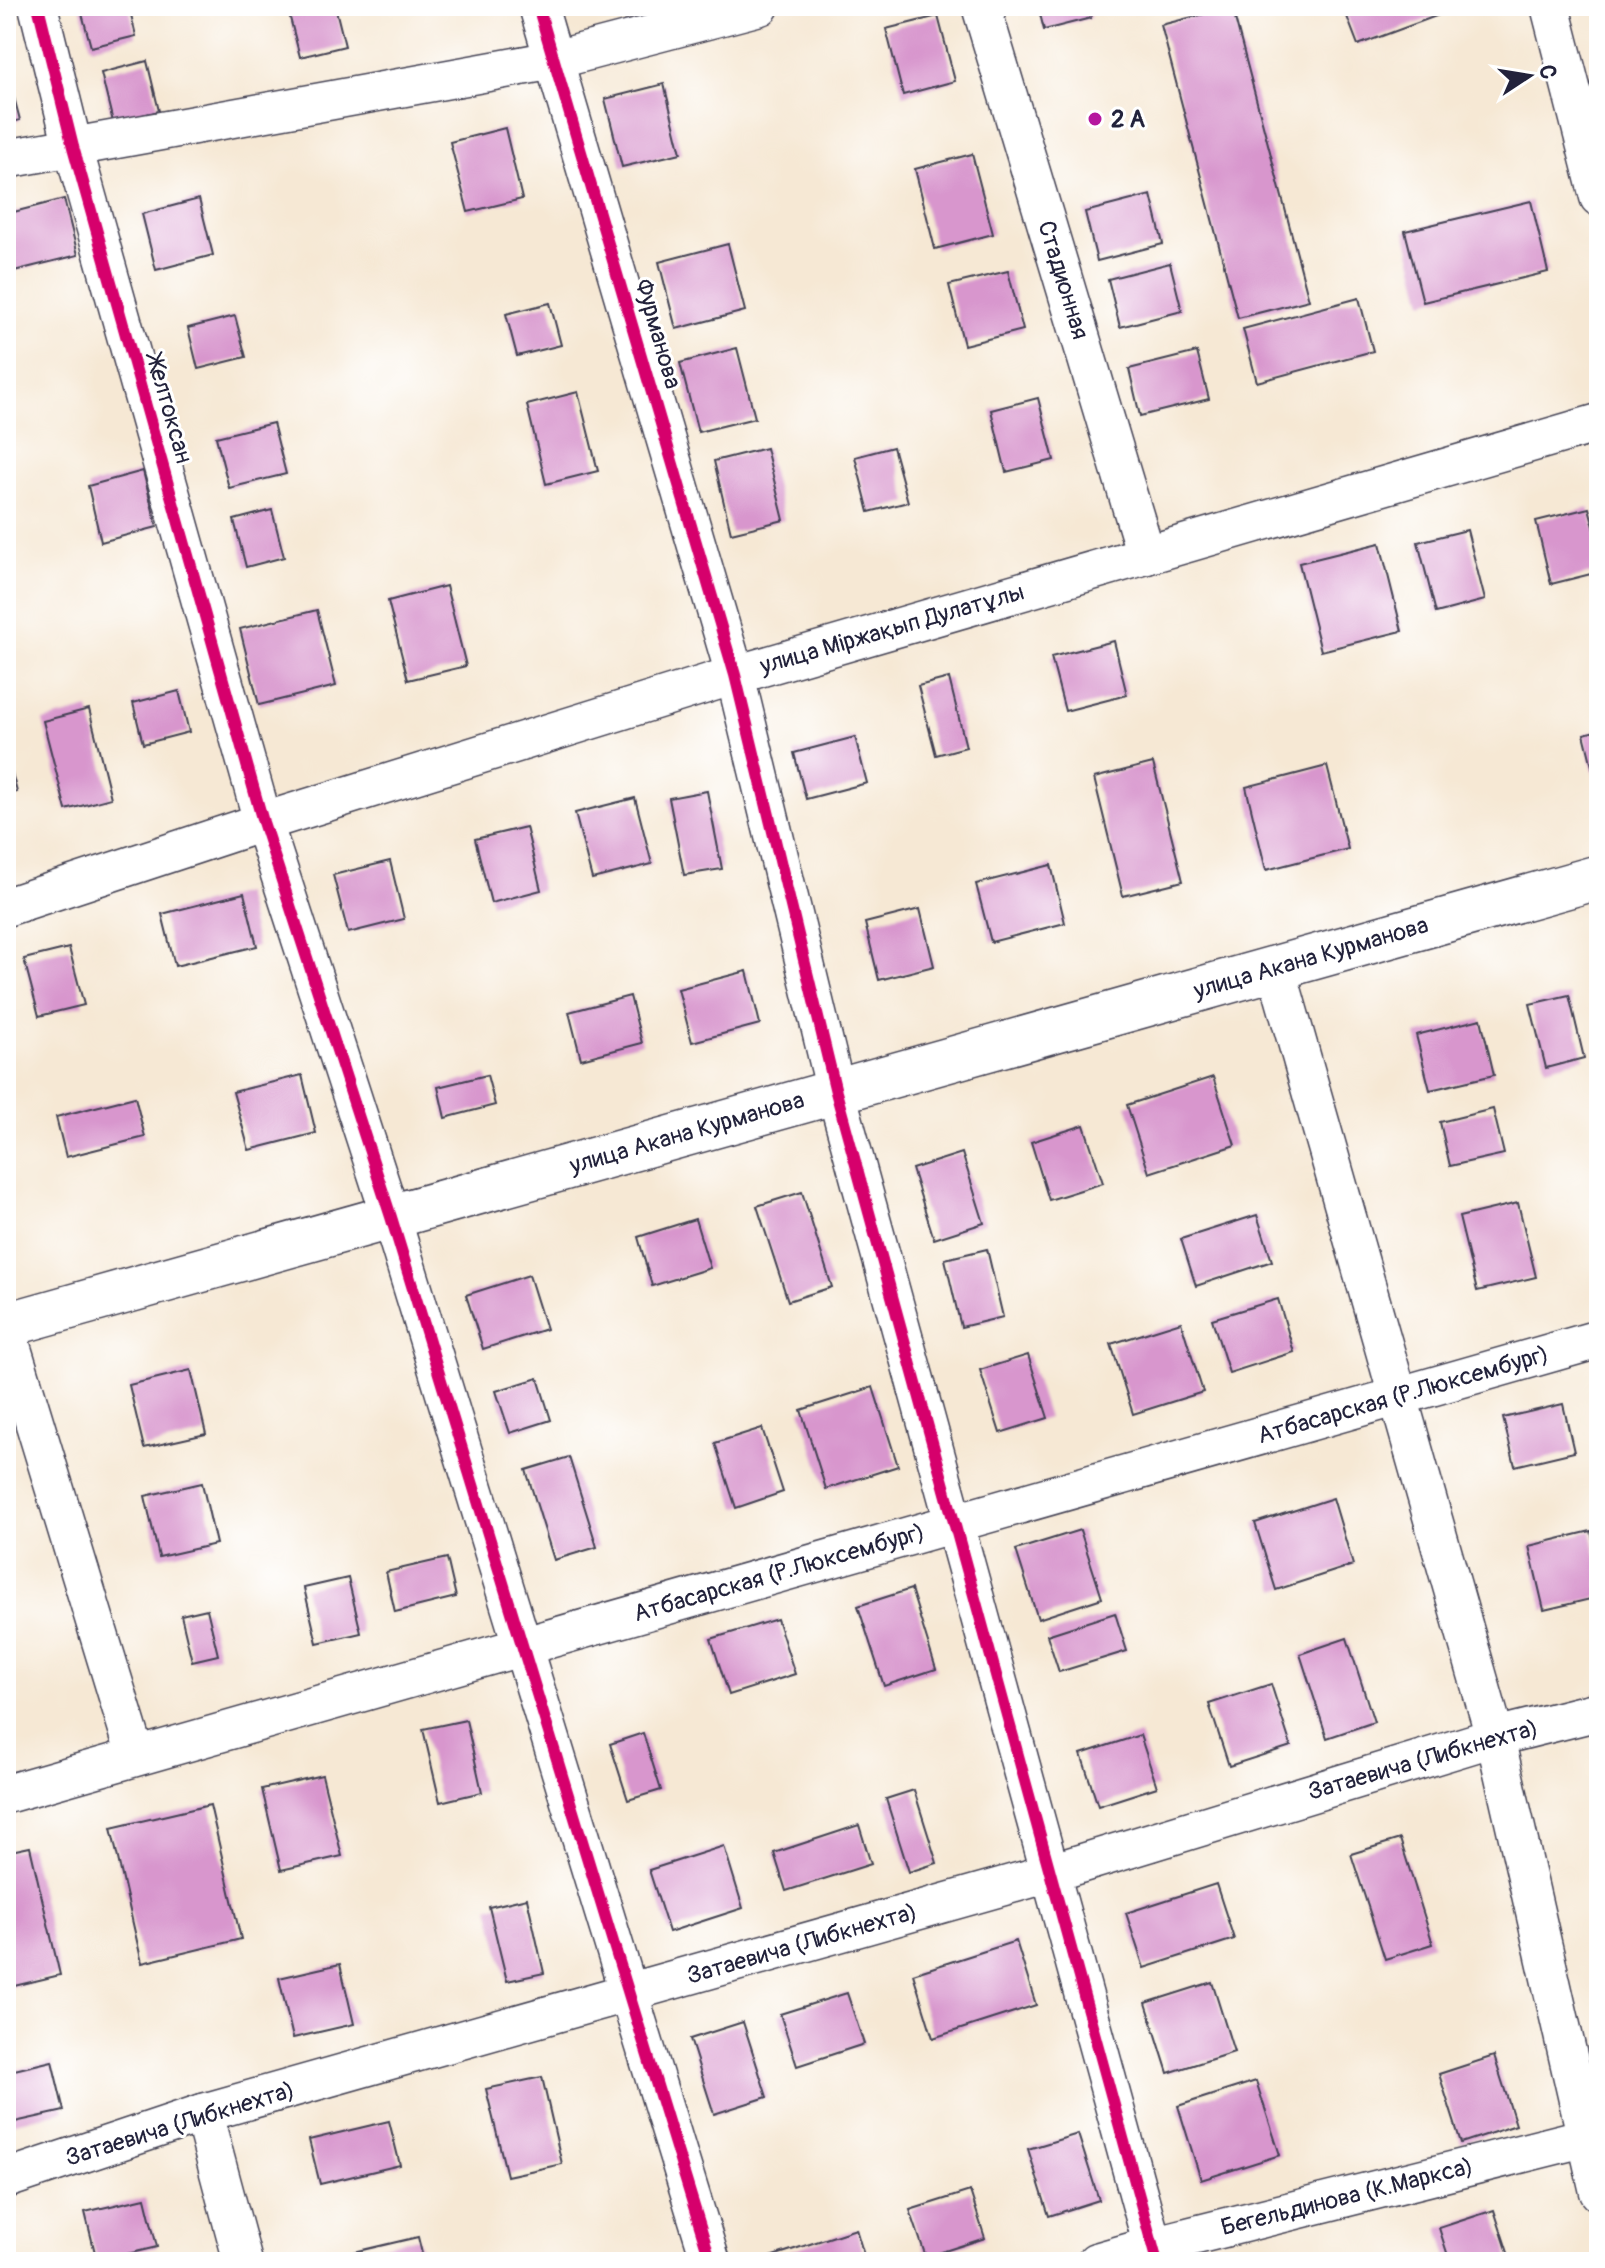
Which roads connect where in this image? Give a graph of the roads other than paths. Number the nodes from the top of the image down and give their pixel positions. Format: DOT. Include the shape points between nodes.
graph roads {
  1 [pos="38,6"];
  2 [pos="538,6"];
  3 [pos="760,6"];
  4 [pos="981,6"];
  5 [pos="1550,6"];
  6 [pos="554,60"];
  7 [pos="73,147"];
  8 [pos="6,159"];
  9 [pos="1599,197"];
  10 [pos="1599,423"];
  11 [pos="1146,555"];
  12 [pos="735,675"];
  13 [pos="263,822"];
  14 [pos="1599,877"];
  15 [pos="6,907"];
  16 [pos="1276,968"];
  17 [pos="836,1092"];
  18 [pos="391,1217"];
  19 [pos="6,1327"];
  20 [pos="1599,1339"];
  21 [pos="1397,1397"];
  22 [pos="954,1523"];
  23 [pos="523,1646"];
  24 [pos="1599,1711"];
  25 [pos="1495,1737"];
  26 [pos="136,1756"];
  27 [pos="6,1794"];
  28 [pos="1050,1873"];
  29 [pos="630,1994"];
  30 [pos="203,2113"];
  31 [pos="1593,2136"];
  32 [pos="6,2179"];
  33 [pos="1599,2192"];
  34 [pos="1155,2254"];
  35 [pos="243,2262"];
  36 [pos="711,2262"];
  37 [pos="1096,2262"];
  1 -- 7 [label="street, Желтоксан"];
  2 -- 6 [label="street, Фурманова"];
  3 -- 6 [label="street"];
  4 -- 11 [label="street, Стадионная"];
  5 -- 9 [label="street"];
  6 -- 7 [label="street"];
  6 -- 12 [label="street, Фурманова"];
  7 -- 8 [label="street"];
  7 -- 13 [label="street, Желтоксан"];
  10 -- 11 [label="street, улица Міржақып Дулатұлы"];
  11 -- 12 [label="street, улица Міржақып Дулатұлы"];
  12 -- 13 [label="street, улица Міржақып Дулатұлы"];
  12 -- 17 [label="street, Фурманова"];
  13 -- 15 [label="street, улица Міржақып Дулатұлы"];
  13 -- 18 [label="street, Желтоксан"];
  14 -- 16 [label="main road, улица Акана Курманова"];
  16 -- 17 [label="main road, улица Акана Курманова"];
  16 -- 21 [label="street"];
  17 -- 18 [label="main road, улица Акана Курманова"];
  17 -- 22 [label="street, Фурманова"];
  18 -- 19 [label="main road, улица Акана Курманова"];
  18 -- 23 [label="street, Желтоксан"];
  19 -- 26 [label="street"];
  20 -- 21 [label="street, Атбасарская (Р.Люксембург)"];
  21 -- 22 [label="street, Атбасарская (Р.Люксембург)"];
  21 -- 25 [label="street"];
  22 -- 23 [label="street, Атбасарская (Р.Люксембург)"];
  22 -- 28 [label="street, Фурманова"];
  23 -- 26 [label="street, Атбасарская (Р.Люксембург)"];
  23 -- 29 [label="street, Желтоксан"];
  24 -- 25 [label="street, Затаевича (Либкнехта)"];
  25 -- 28 [label="street, Затаевича (Либкнехта)"];
  25 -- 31 [label="street"];
  26 -- 27 [label="street, Атбасарская (Р.Люксембург)"];
  28 -- 29 [label="street, Затаевича (Либкнехта)"];
  28 -- 34 [label="street, Фурманова"];
  29 -- 30 [label="street, Затаевича (Либкнехта)"];
  29 -- 36 [label="street, Желтоксан"];
  30 -- 32 [label="street, Затаевича (Либкнехта)"];
  30 -- 35 [label="street"];
  31 -- 33 [label="street"];
  31 -- 34 [label="street, Бегельдинова (К.Маркса)"];
  34 -- 37 [label="street, Бегельдинова (К.Маркса)"];
}
